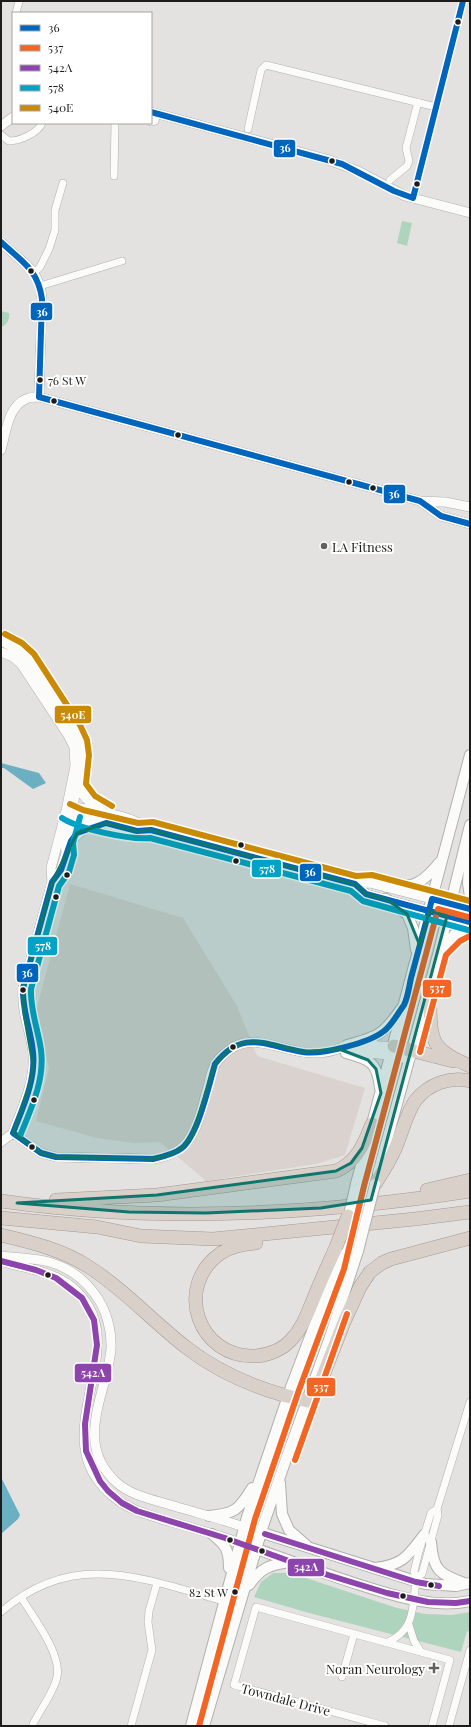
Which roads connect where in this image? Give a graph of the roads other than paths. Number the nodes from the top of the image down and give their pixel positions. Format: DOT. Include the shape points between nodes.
graph roads {
  1 [pos="20,1"];
  2 [pos="463,1"];
  3 [pos="16,12"];
  4 [pos="418,102"];
  5 [pos="436,107"];
  6 [pos="154,113"];
  7 [pos="12,117"];
  8 [pos="152,122"];
  9 [pos="41,124"];
  10 [pos="115,124"];
  11 [pos="1,126"];
  12 [pos="248,129"];
  13 [pos="1,135"];
  14 [pos="114,176"];
  15 [pos="390,180"];
  16 [pos="63,183"];
  17 [pos="413,198"];
  18 [pos="470,213"];
  19 [pos="1,242"];
  20 [pos="122,261"];
  21 [pos="34,273"];
  22 [pos="40,286"];
  23 [pos="39,396"];
  24 [pos="1,450"];
  25 [pos="420,501"];
  26 [pos="470,507"];
  27 [pos="470,524"];
  28 [pos="1,641"];
  29 [pos="1,652"];
  30 [pos="470,756"];
  31 [pos="78,785"];
  32 [pos="71,811"];
  33 [pos="108,813"];
  34 [pos="106,823"];
  35 [pos="470,825"];
  36 [pos="151,830"];
  37 [pos="464,851"];
  38 [pos="66,853"];
  39 [pos="443,859"];
  40 [pos="52,882"];
  41 [pos="355,884"];
  42 [pos="387,887"];
  43 [pos="470,897"];
  44 [pos="386,899"];
  45 [pos="432,899"];
  46 [pos="450,904"];
  47 [pos="470,909"];
  48 [pos="429,911"];
  49 [pos="447,916"];
  50 [pos="470,922"];
  51 [pos="470,927"];
  52 [pos="439,951"];
  53 [pos="416,963"];
  54 [pos="430,985"];
  55 [pos="405,1003"];
  56 [pos="344,1049"];
  57 [pos="392,1051"];
  58 [pos="411,1055"];
  59 [pos="470,1066"];
  60 [pos="470,1082"];
  61 [pos="381,1093"];
  62 [pos="372,1124"];
  63 [pos="13,1133"];
  64 [pos="1,1142"];
  65 [pos="470,1180"];
  66 [pos="375,1184"];
  67 [pos="470,1191"];
  68 [pos="1,1201"];
  69 [pos="17,1203"];
  70 [pos="321,1208"];
  71 [pos="470,1212"];
  72 [pos="348,1216"];
  73 [pos="1,1218"];
  74 [pos="338,1226"];
  75 [pos="1,1234"];
  76 [pos="470,1238"];
  77 [pos="339,1246"];
  78 [pos="1,1256"];
  79 [pos="1,1261"];
  80 [pos="313,1388"];
  81 [pos="288,1397"];
  82 [pos="88,1399"];
  83 [pos="99,1400"];
  84 [pos="308,1400"];
  85 [pos="470,1402"];
  86 [pos="262,1473"];
  87 [pos="279,1480"];
  88 [pos="209,1516"];
  89 [pos="244,1527"];
  90 [pos="261,1533"];
  91 [pos="212,1534"];
  92 [pos="428,1539"];
  93 [pos="240,1543"];
  94 [pos="309,1548"];
  95 [pos="257,1549"];
  96 [pos="289,1562"];
  97 [pos="372,1568"];
  98 [pos="229,1578"];
  99 [pos="417,1580"];
  100 [pos="157,1583"];
  101 [pos="468,1583"];
  102 [pos="243,1593"];
  103 [pos="21,1597"];
  104 [pos="414,1600"];
  105 [pos="223,1601"];
  106 [pos="470,1601"];
  107 [pos="1,1612"];
  108 [pos="408,1625"];
  109 [pos="354,1634"];
  110 [pos="386,1643"];
  111 [pos="470,1650"];
  112 [pos="421,1652"];
  113 [pos="342,1677"];
  114 [pos="33,1724"];
  115 [pos="131,1726"];
  116 [pos="191,1726"];
  117 [pos="204,1726"];
  118 [pos="385,1726"];
  119 [pos="432,1726"];
  120 [pos="449,1726"];
  1 -- 3 [label="street"];
  2 -- 5 [label="street"];
  4 -- 5 [label="street"];
  4 -- 12 [label="street" via="266,66 261,70"];
  4 -- 15 [label="street" via="406,148 409,161 407,166"];
  5 -- 17 [label="street"];
  6 -- 8 [label="street" via="155,121"];
  6 -- 17 [label="street" via="336,162"];
  7 -- 11 [label="street"];
  9 -- 13 [label="street" via="20,140 10,141"];
  10 -- 14 [label="street"];
  16 -- 21 [label="street" via="55,210 55,230 49,249"];
  17 -- 18 [label="street"];
  19 -- 21 [label="street"];
  20 -- 22 [label="street"];
  21 -- 22 [label="street"];
  22 -- 23 [label="street" via="42,299"];
  23 -- 24 [label="street" via="26,399 16,406 10,416"];
  23 -- 25 [label="street"];
  25 -- 26 [label="street"];
  25 -- 27 [label="street" via="441,516"];
  28 -- 31 [label="street" via="28,659 73,729 82,759"];
  29 -- 32 [label="street" via="21,664 74,747"];
  30 -- 39 [label="main road"];
  31 -- 32 [label="street"];
  31 -- 33 [label="street" via="91,804"];
  32 -- 33 [label="street"];
  32 -- 34 [label="street"];
  32 -- 38 [label="street" via="65,842"];
  32 -- 40 [label="street" via="50,868"];
  33 -- 36 [label="street" via="140,822"];
  34 -- 36 [label="street" via="137,831"];
  34 -- 38 [label="street" via="93,825 77,833"];
  35 -- 37 [label="main road"];
  36 -- 41 [label="street"];
  37 -- 43 [label="main road" via="468,866"];
  37 -- 46 [label="main road"];
  38 -- 40 [label="street" via="61,870"];
  39 -- 42 [label="main road" via="418,884"];
  39 -- 45 [label="main road"];
  40 -- 63 [label="street" via="23,988 22,1000 32,1047 33,1065 30,1084"];
  41 -- 42 [label="street" via="370,883"];
  41 -- 44 [label="street" via="366,894"];
  42 -- 45 [label="street"];
  44 -- 48 [label="street"];
  44 -- 53 [label="main road" via="407,914 417,945"];
  45 -- 46 [label="street"];
  45 -- 48 [label="main road"];
  46 -- 47 [label="street"];
  46 -- 49 [label="main road"];
  48 -- 49 [label="street"];
  48 -- 53 [label="main road"];
  49 -- 50 [label="street"];
  49 -- 52 [label="main road"];
  51 -- 52 [label="main road" via="454,934"];
  52 -- 54 [label="main road"];
  53 -- 55 [label="main road"];
  54 -- 58 [label="main road"];
  54 -- 59 [label="highway" via="431,1030 434,1041 450,1056"];
  55 -- 56 [label="main road" via="383,1032"];
  55 -- 57 [label="main road"];
  56 -- 57 [label="street"];
  56 -- 61 [label="main road" via="368,1060 376,1069"];
  56 -- 63 [label="street" via="304,1052 256,1041 231,1048 222,1055 211,1074 193,1134 182,1148 163,1157 56,1157 41,1153"];
  57 -- 58 [label="highway"];
  57 -- 61 [label="main road"];
  58 -- 59 [label="highway"];
  58 -- 66 [label="main road"];
  60 -- 66 [label="highway" via="440,1082 414,1102 395,1151"];
  61 -- 62 [label="main road"];
  62 -- 69 [label="highway" via="357,1156 336,1172 156,1195"];
  62 -- 72 [label="main road, bridge"];
  63 -- 64 [label="street"];
  65 -- 70 [label="highway" via="414,1193"];
  66 -- 80 [label="main road, bridge" via="358,1251"];
  67 -- 70 [label="highway"];
  68 -- 69 [label="highway"];
  69 -- 70 [label="highway" via="166,1213 262,1212"];
  71 -- 74 [label="highway"];
  72 -- 77 [label="highway, bridge"];
  73 -- 74 [label="highway" via="97,1227 141,1236 213,1239"];
  74 -- 77 [label="highway" via="308,1236 242,1244 222,1253 203,1273 197,1289 195,1306 204,1330 216,1344 232,1354 261,1356 284,1346 303,1324"];
  75 -- 81 [label="highway" via="44,1247 84,1264 113,1284 198,1356 236,1377"];
  76 -- 80 [label="highway" via="391,1259 370,1272 345,1320 321,1381"];
  77 -- 81 [label="main road" via="328,1289"];
  78 -- 83 [label="street" via="47,1262 63,1268 86,1284 96,1296 108,1322 111,1336 111,1350"];
  79 -- 82 [label="street" via="55,1277 71,1287 91,1312 98,1339 97,1360"];
  80 -- 84 [label="main road"];
  81 -- 84 [label="highway"];
  81 -- 86 [label="main road"];
  82 -- 83 [label="street"];
  82 -- 91 [label="street" via="83,1429 86,1452 95,1475 110,1494 136,1511"];
  83 -- 88 [label="street" via="94,1429 95,1443 106,1471 116,1482 148,1498"];
  84 -- 87 [label="main road"];
  85 -- 92 [label="street" via="437,1509 431,1513"];
  86 -- 88 [label="main road" via="240,1507 229,1514"];
  86 -- 89 [label="main road"];
  87 -- 90 [label="main road"];
  87 -- 94 [label="main road" via="282,1514 289,1530"];
  88 -- 89 [label="street"];
  89 -- 90 [label="main road"];
  89 -- 93 [label="main road"];
  90 -- 94 [label="main road"];
  90 -- 95 [label="main road"];
  91 -- 93 [label="street"];
  91 -- 98 [label="main road" via="224,1543 229,1553"];
  92 -- 97 [label="main road" via="401,1561"];
  92 -- 99 [label="street" via="414,1572"];
  92 -- 101 [label="main road" via="436,1566 446,1576"];
  93 -- 95 [label="main road"];
  93 -- 98 [label="main road"];
  94 -- 97 [label="main road"];
  95 -- 96 [label="main road"];
  95 -- 102 [label="main road"];
  96 -- 102 [label="main road" via="264,1568"];
  96 -- 104 [label="main road" via="384,1593"];
  97 -- 99 [label="main road"];
  98 -- 105 [label="main road"];
  99 -- 101 [label="main road" via="436,1586"];
  99 -- 104 [label="street"];
  100 -- 103 [label="street" via="122,1574 79,1574 38,1586"];
  100 -- 105 [label="street"];
  100 -- 115 [label="street" via="148,1622 152,1650"];
  102 -- 117 [label="main road"];
  103 -- 107 [label="street"];
  103 -- 114 [label="street" via="56,1656 58,1666 54,1687"];
  104 -- 106 [label="main road" via="432,1604"];
  104 -- 108 [label="street"];
  105 -- 116 [label="main road"];
  108 -- 110 [label="street" via="399,1637"];
  108 -- 112 [label="street"];
  109 -- 110 [label="street, Towndale Drive"];
  109 -- 113 [label="street"];
  109 -- 118 [label="street, Towndale Drive" via="256,1607 234,1685"];
  110 -- 112 [label="street, Towndale Drive"];
  111 -- 120 [label="street"];
  112 -- 119 [label="street, Towndale Drive" via="450,1660"];
}
